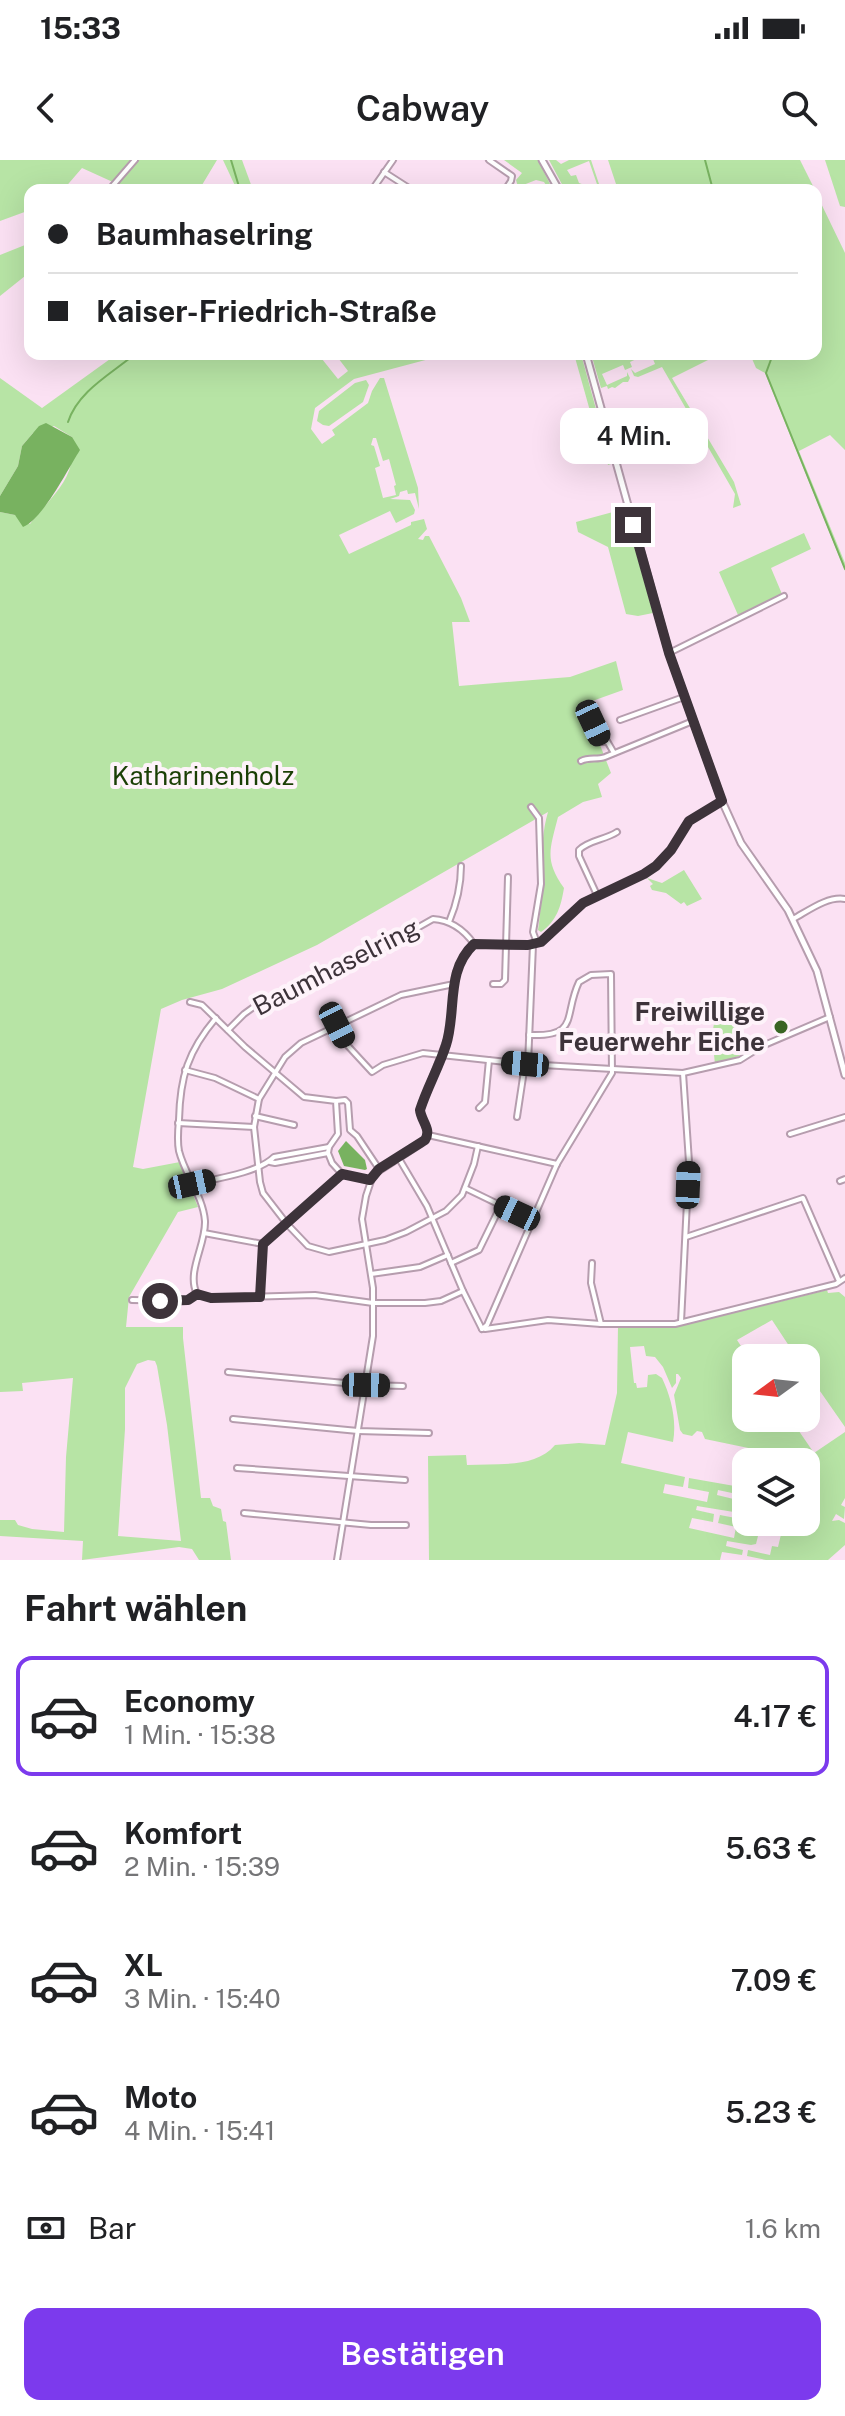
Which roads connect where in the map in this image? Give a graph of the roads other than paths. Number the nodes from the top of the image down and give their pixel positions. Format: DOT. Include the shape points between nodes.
graph roads {
  1 [pos="135,160"];
  2 [pos="393,160"];
  3 [pos="489,160"];
  4 [pos="542,160"];
  5 [pos="384,172"];
  6 [pos="114,184"];
  7 [pos="376,184"];
  8 [pos="402,184"];
  9 [pos="509,184"];
  10 [pos="556,184"];
  11 [pos="588,360"];
  12 [pos="784,596"];
  13 [pos="669,653"];
  14 [pos="684,697"];
  15 [pos="593,708"];
  16 [pos="620,720"];
  17 [pos="693,721"];
  18 [pos="614,753"];
  19 [pos="581,761"];
  20 [pos="722,801"];
  21 [pos="531,807"];
  22 [pos="617,832"];
  23 [pos="461,866"];
  24 [pos="508,877"];
  25 [pos="597,895"];
  26 [pos="845,899"];
  27 [pos="793,919"];
  28 [pos="449,922"];
  29 [pos="474,944"];
  30 [pos="535,944"];
  31 [pos="506,945"];
  32 [pos="454,984"];
  33 [pos="493,984"];
  34 [pos="190,1002"];
  35 [pos="830,1017"];
  36 [pos="216,1018"];
  37 [pos="337,1025"];
  38 [pos="228,1030"];
  39 [pos="529,1035"];
  40 [pos="443,1055"];
  41 [pos="489,1060"];
  42 [pos="526,1064"];
  43 [pos="185,1070"];
  44 [pos="612,1070"];
  45 [pos="275,1072"];
  46 [pos="683,1073"];
  47 [pos="845,1075"];
  48 [pos="259,1099"];
  49 [pos="336,1101"];
  50 [pos="479,1108"];
  51 [pos="255,1116"];
  52 [pos="517,1117"];
  53 [pos="845,1117"];
  54 [pos="178,1123"];
  55 [pos="294,1125"];
  56 [pos="254,1127"];
  57 [pos="790,1134"];
  58 [pos="428,1135"];
  59 [pos="478,1146"];
  60 [pos="329,1150"];
  61 [pos="398,1157"];
  62 [pos="557,1164"];
  63 [pos="258,1166"];
  64 [pos="379,1169"];
  65 [pos="342,1174"];
  66 [pos="370,1180"];
  67 [pos="192,1184"];
  68 [pos="465,1188"];
  69 [pos="501,1205"];
  70 [pos="432,1218"];
  71 [pos="533,1221"];
  72 [pos="287,1224"];
  73 [pos="204,1233"];
  74 [pos="686,1237"];
  75 [pos="263,1244"];
  76 [pos="365,1244"];
  77 [pos="448,1255"];
  78 [pos="451,1263"];
  79 [pos="592,1263"];
  80 [pos="371,1274"];
  81 [pos="842,1280"];
  82 [pos="463,1291"];
  83 [pos="197,1294"];
  84 [pos="260,1297"];
  85 [pos="132,1300"];
  86 [pos="373,1303"];
  87 [pos="681,1323"];
  88 [pos="601,1324"];
  89 [pos="482,1329"];
  90 [pos="228,1372"];
  91 [pos="366,1385"];
  92 [pos="403,1386"];
  93 [pos="233,1419"];
  94 [pos="358,1431"];
  95 [pos="429,1433"];
  96 [pos="237,1468"];
  97 [pos="350,1476"];
  98 [pos="405,1480"];
  99 [pos="244,1513"];
  100 [pos="343,1522"];
  101 [pos="406,1525"];
  102 [pos="337,1560"];
  1 -- 6 [label="street"];
  2 -- 5 [label="street"];
  3 -- 9 [label="street" via="512,176"];
  4 -- 10 [label="street"];
  5 -- 7 [label="street"];
  5 -- 8 [label="street"];
  11 -- 13 [label="street"];
  12 -- 13 [label="street"];
  13 -- 14 [label="street"];
  14 -- 16 [label="street"];
  14 -- 17 [label="street"];
  15 -- 18 [label="street" via="593,723"];
  17 -- 18 [label="street"];
  17 -- 20 [label="street"];
  18 -- 19 [label="street"];
  20 -- 25 [label="street" via="689,821 656,866"];
  20 -- 27 [label="street" via="748,855"];
  21 -- 30 [label="street" via="539,818 541,884"];
  22 -- 25 [label="street" via="579,850"];
  23 -- 28 [label="street, Baumhaselring"];
  24 -- 31 [label="street"];
  25 -- 30 [label="street"];
  26 -- 27 [label="street" via="828,900"];
  27 -- 35 [label="street" via="817,971"];
  28 -- 29 [label="street, Baumhaselring"];
  28 -- 38 [label="street, Baumhaselring" via="426,921 356,963 255,1006"];
  29 -- 31 [label="street"];
  29 -- 32 [label="street" via="461,961"];
  30 -- 31 [label="street"];
  30 -- 39 [label="street"];
  31 -- 33 [label="street" via="505,980"];
  32 -- 37 [label="street" via="401,995"];
  32 -- 40 [label="street"];
  34 -- 36 [label="street"];
  35 -- 46 [label="street" via="740,1060"];
  35 -- 47 [label="street"];
  36 -- 38 [label="street"];
  36 -- 43 [label="street, Baumhaselring"];
  37 -- 40 [label="street" via="372,1072 415,1054"];
  37 -- 45 [label="street" via="295,1046"];
  38 -- 45 [label="street"];
  39 -- 42 [label="street"];
  39 -- 44 [label="street" via="559,1032 568,1022 579,982 611,974"];
  40 -- 41 [label="street"];
  40 -- 58 [label="street" via="420,1110"];
  41 -- 42 [label="street"];
  41 -- 50 [label="street" via="485,1102"];
  42 -- 44 [label="street"];
  42 -- 52 [label="street"];
  43 -- 48 [label="street"];
  43 -- 54 [label="street, Baumhaselring"];
  44 -- 46 [label="street"];
  44 -- 62 [label="street"];
  45 -- 48 [label="street"];
  45 -- 49 [label="street" via="304,1097"];
  46 -- 74 [label="street" via="689,1162"];
  48 -- 51 [label="street"];
  49 -- 60 [label="street" via="338,1134"];
  49 -- 64 [label="street" via="348,1103 350,1130"];
  51 -- 55 [label="street"];
  51 -- 56 [label="street"];
  53 -- 57 [label="street"];
  54 -- 56 [label="street"];
  54 -- 67 [label="street, Baumhaselring" via="180,1152"];
  56 -- 63 [label="street"];
  58 -- 59 [label="street"];
  58 -- 61 [label="street"];
  59 -- 62 [label="street"];
  59 -- 68 [label="street"];
  60 -- 63 [label="street" via="287,1154"];
  60 -- 65 [label="street"];
  61 -- 64 [label="street"];
  61 -- 70 [label="street"];
  62 -- 71 [label="street"];
  63 -- 67 [label="street"];
  63 -- 72 [label="street" via="263,1193"];
  64 -- 66 [label="street"];
  65 -- 66 [label="street"];
  65 -- 72 [label="street"];
  66 -- 76 [label="street" via="362,1219"];
  67 -- 73 [label="street, Baumhaselring" via="203,1212"];
  68 -- 69 [label="street"];
  68 -- 70 [label="street" via="454,1204"];
  69 -- 71 [label="street"];
  69 -- 78 [label="street" via="479,1250"];
  70 -- 76 [label="street" via="396,1237"];
  70 -- 77 [label="street"];
  71 -- 89 [label="street"];
  72 -- 75 [label="street"];
  72 -- 76 [label="street" via="320,1251"];
  73 -- 75 [label="street"];
  73 -- 83 [label="street, Baumhaselring" via="193,1281"];
  74 -- 81 [label="street" via="803,1198"];
  74 -- 87 [label="street"];
  75 -- 84 [label="street"];
  76 -- 80 [label="street"];
  77 -- 78 [label="street"];
  77 -- 80 [label="street" via="420,1267"];
  78 -- 82 [label="street"];
  79 -- 88 [label="street"];
  80 -- 86 [label="street"];
  81 -- 87 [label="street"];
  82 -- 86 [label="street" via="441,1301"];
  82 -- 89 [label="street"];
  83 -- 84 [label="street"];
  83 -- 85 [label="street" via="182,1301"];
  84 -- 86 [label="street" via="315,1295"];
  86 -- 91 [label="street"];
  87 -- 88 [label="street"];
  88 -- 89 [label="street" via="548,1320"];
  90 -- 91 [label="street"];
  91 -- 92 [label="street"];
  91 -- 94 [label="street"];
  93 -- 94 [label="street"];
  94 -- 95 [label="street"];
  94 -- 97 [label="street"];
  96 -- 97 [label="street"];
  97 -- 98 [label="street"];
  97 -- 100 [label="street"];
  99 -- 100 [label="street"];
  100 -- 101 [label="street"];
  100 -- 102 [label="street"];
}
